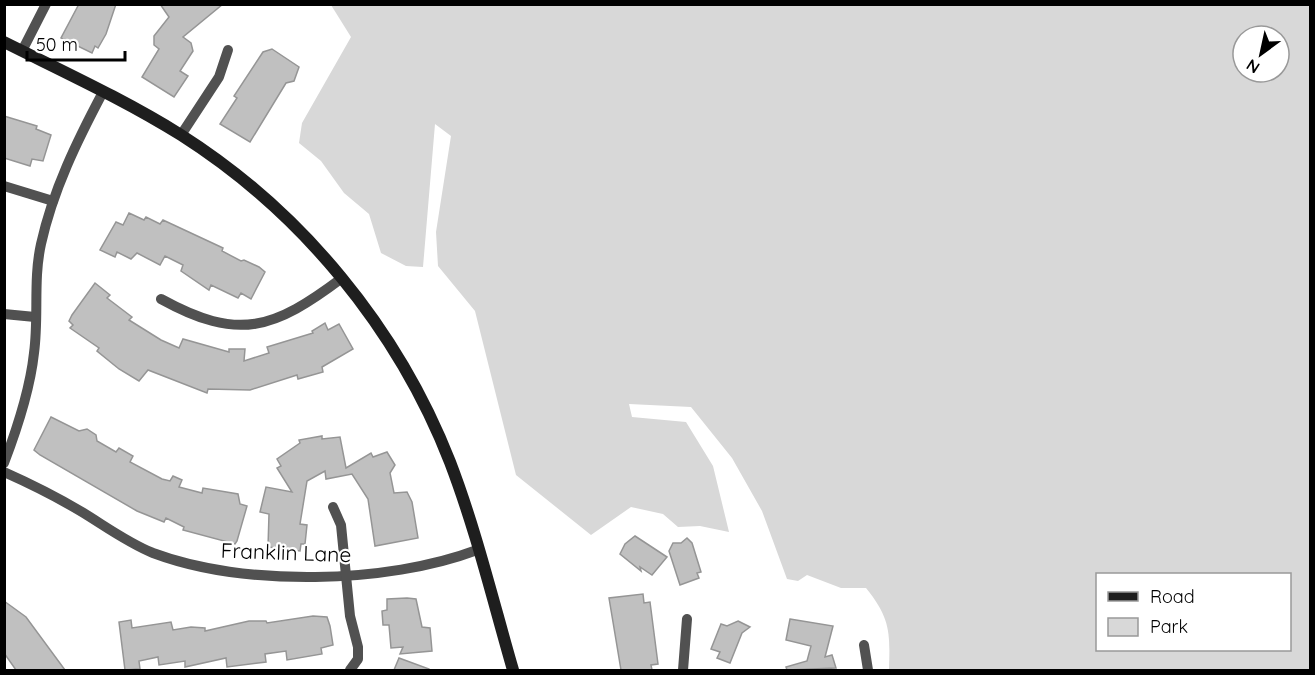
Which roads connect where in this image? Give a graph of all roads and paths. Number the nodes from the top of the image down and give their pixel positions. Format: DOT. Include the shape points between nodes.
graph roads {
  1 [pos="46,4"];
  2 [pos="4,42"];
  3 [pos="228,50"];
  4 [pos="22,51"];
  5 [pos="103,92"];
  6 [pos="181,135"];
  7 [pos="4,186"];
  8 [pos="53,201"];
  9 [pos="342,278"];
  10 [pos="161,299"];
  11 [pos="4,314"];
  12 [pos="35,317"];
  13 [pos="4,463"];
  14 [pos="4,472"];
  15 [pos="333,507"];
  16 [pos="477,550"];
  17 [pos="347,574"];
  18 [pos="687,619"];
  19 [pos="864,645"];
  20 [pos="350,670"];
  21 [pos="513,670"];
  22 [pos="683,670"];
  23 [pos="868,670"];
  1 -- 4 [label="street"];
  2 -- 4 [label="main road"];
  3 -- 6 [label="street" via="219,77"];
  4 -- 5 [label="main road"];
  5 -- 6 [label="main road"];
  5 -- 8 [label="street"];
  6 -- 9 [label="main road" via="250,186"];
  7 -- 8 [label="street"];
  8 -- 12 [label="street" via="34,287"];
  9 -- 10 [label="street" via="283,318 252,326 225,325 185,312"];
  9 -- 16 [label="main road" via="413,384 449,462"];
  11 -- 12 [label="street"];
  12 -- 13 [label="street" via="34,353"];
  14 -- 17 [label="street, Franklin Lane" via="79,510 128,541 173,559 251,573"];
  15 -- 17 [label="street" via="341,525"];
  16 -- 17 [label="street, Franklin Lane" via="396,572"];
  16 -- 21 [label="main road"];
  17 -- 20 [label="street" via="350,616 358,647 358,659"];
  18 -- 22 [label="street"];
  19 -- 23 [label="street"];
}
